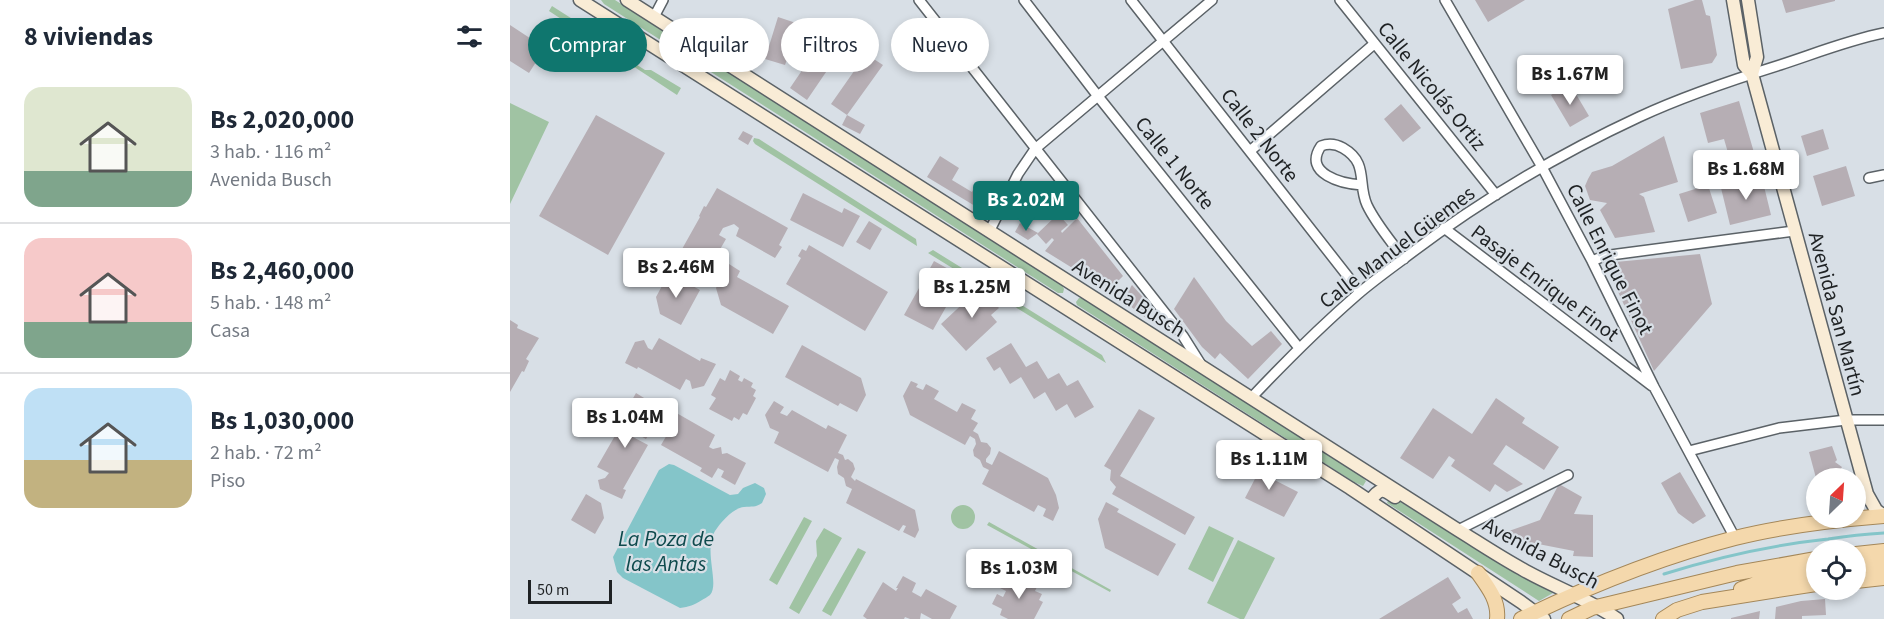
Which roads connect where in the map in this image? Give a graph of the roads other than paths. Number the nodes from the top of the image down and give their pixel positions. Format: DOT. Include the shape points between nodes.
graph roads {
  1 [pos="627,0"];
  2 [pos="663,0"];
  3 [pos="919,0"];
  4 [pos="1024,0"];
  5 [pos="1131,0"];
  6 [pos="1212,0"];
  7 [pos="1340,0"];
  8 [pos="1445,0"];
  9 [pos="1733,0"];
  10 [pos="1748,0"];
  11 [pos="584,1"];
  12 [pos="654,17"];
  13 [pos="1884,33"];
  14 [pos="1162,41"];
  15 [pos="1374,44"];
  16 [pos="1752,74"];
  17 [pos="1097,95"];
  18 [pos="1035,149"];
  19 [pos="1250,151"];
  20 [pos="1542,167"];
  21 [pos="1884,174"];
  22 [pos="1869,178"];
  23 [pos="1362,185"];
  24 [pos="1496,195"];
  25 [pos="1444,228"];
  26 [pos="1794,231"];
  27 [pos="990,232"];
  28 [pos="1404,259"];
  29 [pos="1592,261"];
  30 [pos="1077,289"];
  31 [pos="1360,292"];
  32 [pos="1065,308"];
  33 [pos="1169,320"];
  34 [pos="1154,338"];
  35 [pos="1299,348"];
  36 [pos="1203,368"];
  37 [pos="1654,387"];
  38 [pos="1251,398"];
  39 [pos="1846,420"];
  40 [pos="1884,420"];
  41 [pos="1689,451"];
  42 [pos="1568,475"];
  43 [pos="1867,494"];
  44 [pos="1866,499"];
  45 [pos="1370,501"];
  46 [pos="1884,516"];
  47 [pos="1436,517"];
  48 [pos="1866,518"];
  49 [pos="1806,525"];
  50 [pos="1458,530"];
  51 [pos="1735,538"];
  52 [pos="1884,551"];
  53 [pos="1866,553"];
  54 [pos="1806,561"];
  55 [pos="1866,569"];
  56 [pos="1478,573"];
  57 [pos="1806,573"];
  58 [pos="1881,573"];
  59 [pos="1866,578"];
  60 [pos="1806,586"];
  61 [pos="1575,594"];
  62 [pos="1702,602"];
  63 [pos="1599,607"];
  64 [pos="1540,615"];
  65 [pos="1497,619"];
  66 [pos="1521,619"];
  67 [pos="1569,619"];
  68 [pos="1617,619"];
  69 [pos="1663,619"];
  1 -- 12 [label="main road, Avenida Busch"];
  2 -- 12 [label="street"];
  3 -- 18 [label="street"];
  4 -- 17 [label="street, Calle 1 Norte"];
  5 -- 14 [label="street, Calle 2 Norte"];
  6 -- 14 [label="street"];
  7 -- 15 [label="street, Calle Nicolás Ortiz"];
  8 -- 20 [label="street, Calle Enrique Finot"];
  9 -- 16 [label="main road, Avenida San Martín" via="1744,65"];
  10 -- 16 [label="main road, Avenida San Martín" via="1757,57"];
  11 -- 32 [label="main road, Avenida Busch"];
  12 -- 27 [label="main road, Avenida Busch"];
  13 -- 16 [label="street, Calle Manuel Güemes"];
  14 -- 17 [label="street"];
  14 -- 19 [label="street, Calle 2 Norte"];
  15 -- 19 [label="street"];
  15 -- 24 [label="street, Calle Nicolás Ortiz"];
  16 -- 20 [label="street, Calle Manuel Güemes" via="1640,116"];
  16 -- 26 [label="main road, Avenida San Martín"];
  17 -- 18 [label="street"];
  17 -- 35 [label="street, Calle 1 Norte"];
  18 -- 27 [label="street" via="1018,174"];
  18 -- 33 [label="street"];
  19 -- 31 [label="street, Calle 2 Norte"];
  20 -- 24 [label="street, Calle Manuel Güemes"];
  20 -- 29 [label="street, Calle Enrique Finot"];
  21 -- 22 [label="street"];
  23 -- 23 [label="street" via="1355,157 1336,145 1321,146 1318,164 1326,176 1340,183"];
  23 -- 28 [label="street" via="1367,205"];
  24 -- 25 [label="street, Calle Manuel Güemes"];
  25 -- 28 [label="street, Calle Manuel Güemes"];
  25 -- 37 [label="street, Pasaje Enrique Finot"];
  26 -- 29 [label="street" via="1604,256"];
  26 -- 39 [label="main road, Avenida San Martín"];
  27 -- 30 [label="main road, Avenida Busch"];
  28 -- 31 [label="street, Calle Manuel Güemes"];
  29 -- 37 [label="street, Calle Enrique Finot"];
  30 -- 32 [label="main road"];
  30 -- 34 [label="main road, Avenida Busch"];
  31 -- 35 [label="street, Calle Manuel Güemes"];
  32 -- 45 [label="main road, Avenida Busch"];
  33 -- 34 [label="street" via="1166,332"];
  33 -- 36 [label="street"];
  34 -- 36 [label="main road, Avenida Busch"];
  35 -- 38 [label="street, Calle Manuel Güemes"];
  36 -- 38 [label="main road, Avenida Busch"];
  37 -- 41 [label="street, Calle Enrique Finot"];
  38 -- 47 [label="main road, Avenida Busch"];
  39 -- 40 [label="street"];
  39 -- 41 [label="street" via="1779,428"];
  39 -- 43 [label="main road, Avenida San Martín"];
  41 -- 51 [label="street, Calle Enrique Finot"];
  42 -- 50 [label="street"];
  43 -- 44 [label="main road, Avenida San Martín"];
  43 -- 46 [label="main road, Avenida San Martín"];
  45 -- 47 [label="main road" via="1377,492 1386,491 1418,512"];
  45 -- 56 [label="main road, Avenida Busch"];
  46 -- 48 [label="main road"];
  47 -- 50 [label="main road, Avenida Busch"];
  49 -- 51 [label="main road"];
  50 -- 61 [label="main road, Avenida Busch" via="1522,569"];
  51 -- 61 [label="main road"];
  52 -- 53 [label="main road"];
  54 -- 63 [label="main road" via="1737,573"];
  55 -- 58 [label="main road"];
  56 -- 64 [label="main road, Avenida Busch"];
  56 -- 65 [label="main road" via="1492,593"];
  57 -- 62 [label="main road" via="1772,578"];
  58 -- 59 [label="main road"];
  60 -- 62 [label="main road"];
  61 -- 63 [label="main road, Avenida Busch"];
  61 -- 64 [label="main road"];
  62 -- 69 [label="main road"];
  63 -- 67 [label="main road"];
  63 -- 68 [label="main road, Avenida Busch"];
  64 -- 66 [label="main road"];
}
